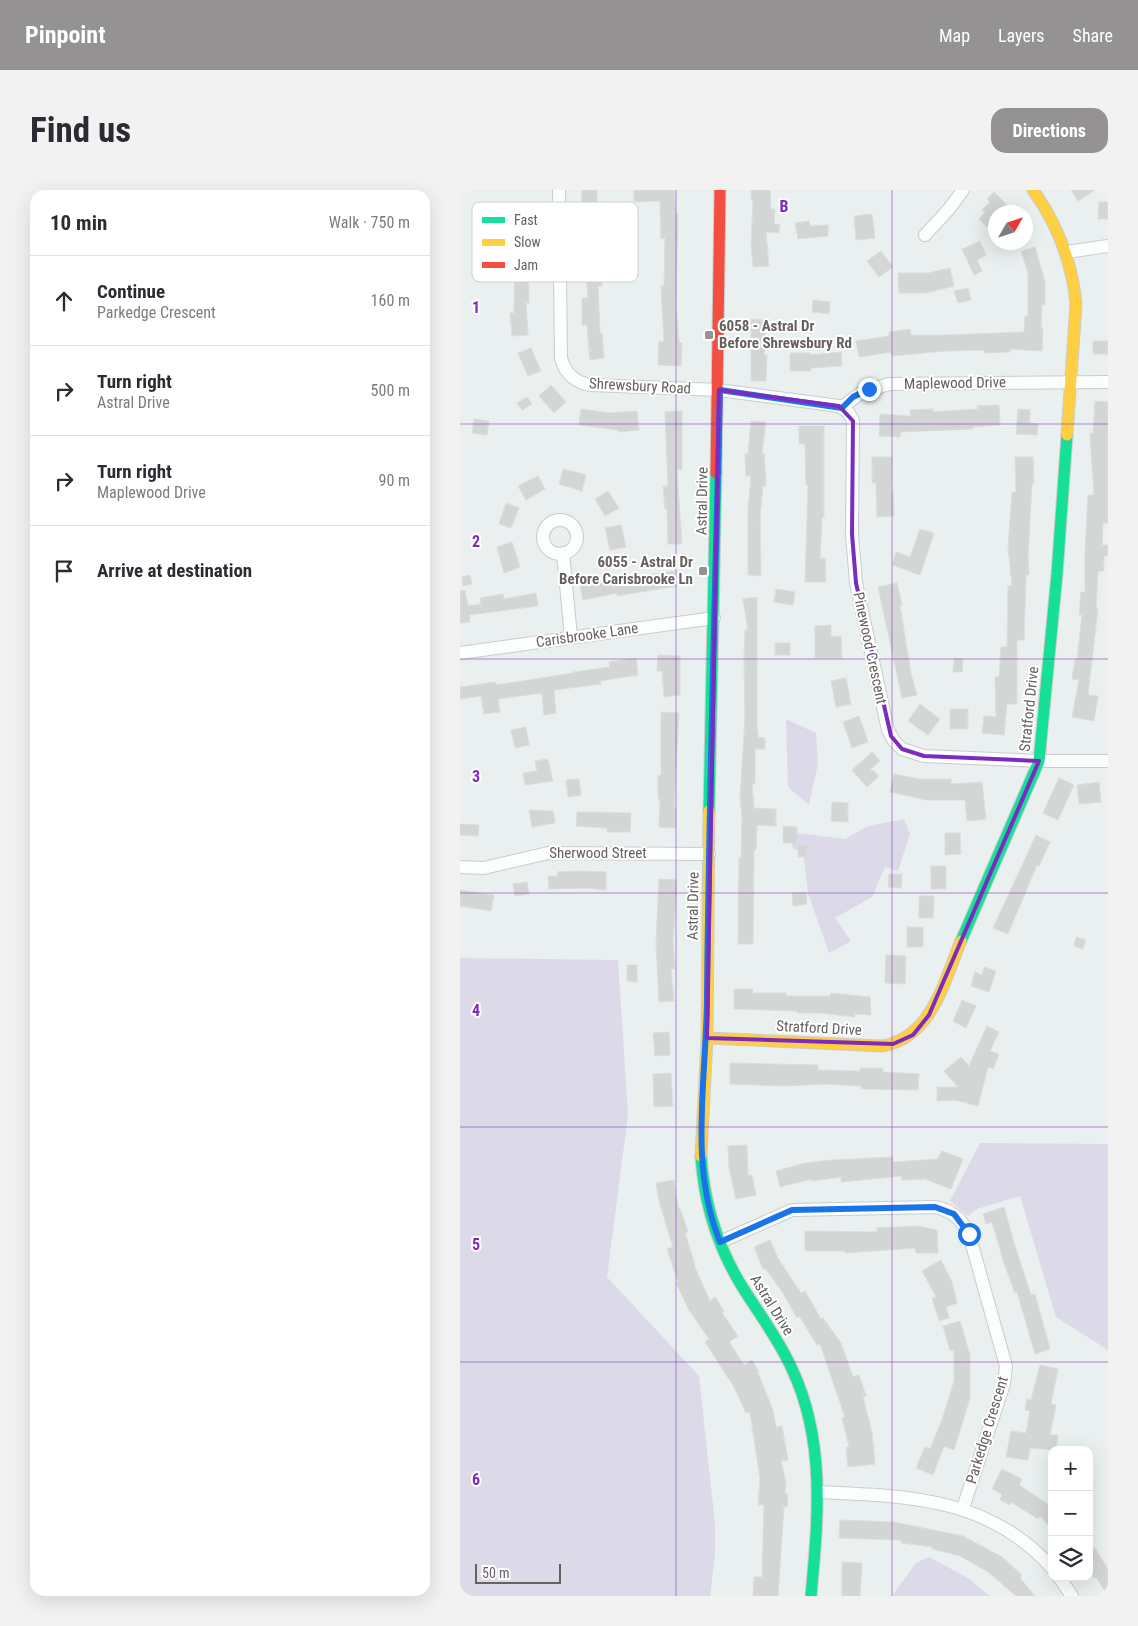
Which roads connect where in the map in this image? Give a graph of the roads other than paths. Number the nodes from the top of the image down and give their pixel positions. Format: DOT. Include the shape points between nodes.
graph roads {
  1 [pos="720,190"];
  2 [pos="963,190"];
  3 [pos="1033,190"];
  4 [pos="925,235"];
  5 [pos="1108,246"];
  6 [pos="1067,252"];
  7 [pos="560,282"];
  8 [pos="1070,382"];
  9 [pos="1108,382"];
  10 [pos="720,390"];
  11 [pos="842,408"];
  12 [pos="563,554"];
  13 [pos="714,618"];
  14 [pos="571,637"];
  15 [pos="460,653"];
  16 [pos="1039,761"];
  17 [pos="1108,761"];
  18 [pos="709,854"];
  19 [pos="460,867"];
  20 [pos="707,1038"];
  21 [pos="720,1242"];
  22 [pos="820,1492"];
  23 [pos="963,1508"];
  24 [pos="1048,1565"];
  25 [pos="1062,1581"];
  26 [pos="811,1596"];
  27 [pos="1072,1596"];
  1 -- 10 [label="street, Astral Drive"];
  2 -- 4 [label="street"];
  3 -- 6 [label="street, Stratford Drive" via="1052,218"];
  5 -- 6 [label="street"];
  6 -- 8 [label="street, Stratford Drive" via="1076,304"];
  7 -- 10 [label="street, Shrewsbury Road" via="561,358 569,375 579,382 591,386"];
  8 -- 9 [label="street, Maplewood Drive"];
  8 -- 11 [label="street, Maplewood Drive" via="888,384 860,393"];
  8 -- 16 [label="street, Stratford Drive" via="1058,574"];
  10 -- 11 [label="street"];
  10 -- 13 [label="street, Astral Drive"];
  11 -- 16 [label="street, Pinewood Crescent" via="850,413 853,420 852,534 856,583 891,736 902,749 924,756"];
  12 -- 14 [label="street"];
  13 -- 14 [label="street, Carisbrooke Lane"];
  13 -- 18 [label="street, Astral Drive"];
  14 -- 15 [label="street, Carisbrooke Lane"];
  16 -- 17 [label="street"];
  16 -- 20 [label="street, Stratford Drive" via="929,1015 913,1035 899,1043 882,1046"];
  18 -- 19 [label="street, Sherwood Street" via="548,853 484,868"];
  18 -- 20 [label="street, Astral Drive"];
  20 -- 21 [label="street, Astral Drive" via="702,1166 711,1220"];
  21 -- 22 [label="street, Astral Drive" via="736,1276 778,1342 806,1401 815,1436"];
  21 -- 23 [label="street, Parkedge Crescent" via="784,1213 808,1208 935,1207 954,1214 962,1222 971,1241 1006,1366 1004,1384"];
  22 -- 23 [label="street" via="905,1497"];
  22 -- 26 [label="street, Astral Drive"];
  23 -- 24 [label="street" via="1014,1535"];
  25 -- 27 [label="street"];
}
